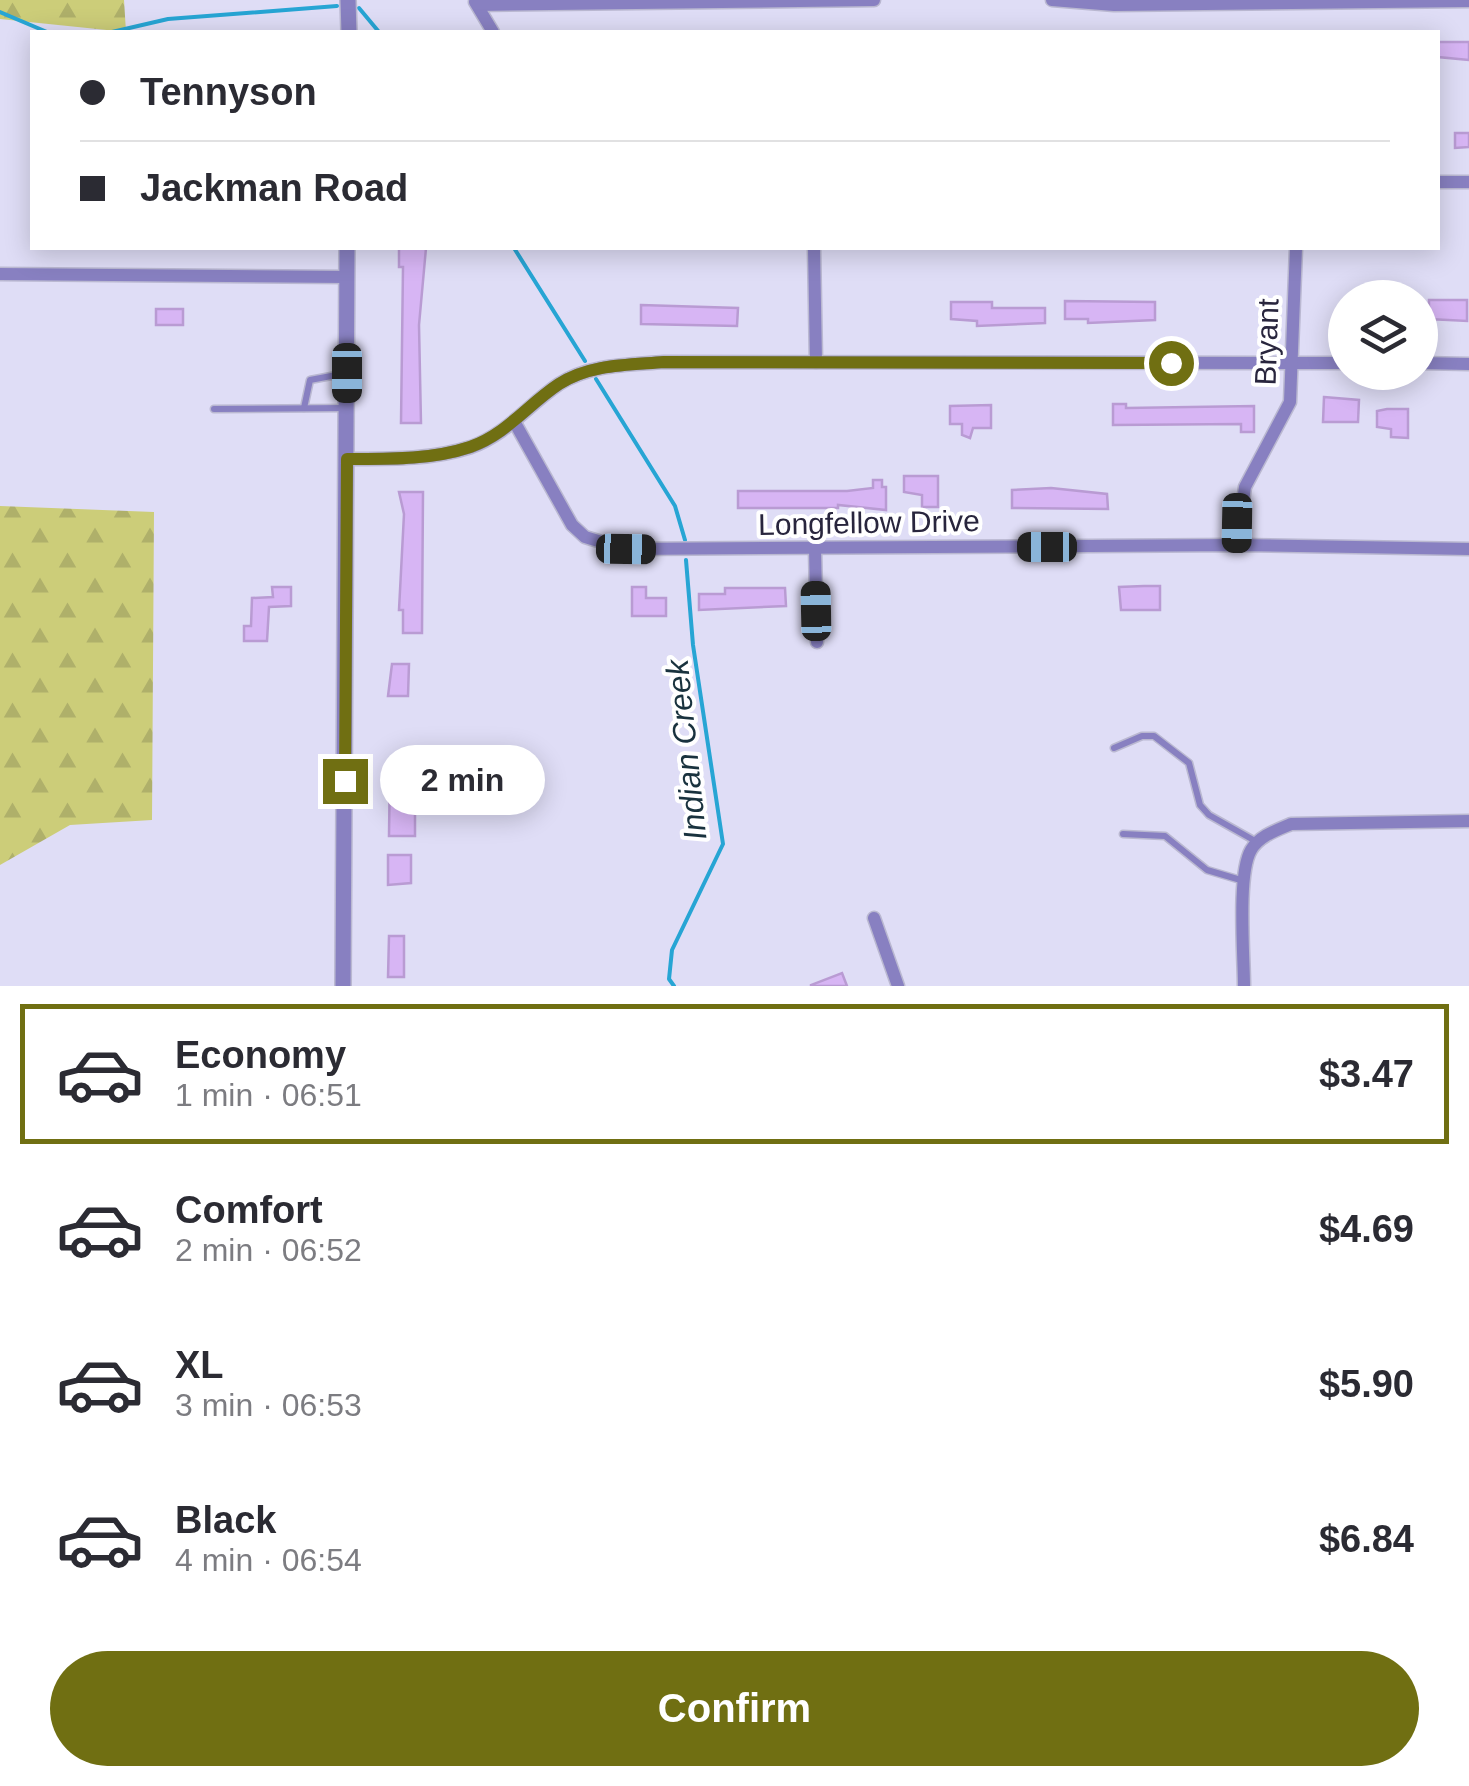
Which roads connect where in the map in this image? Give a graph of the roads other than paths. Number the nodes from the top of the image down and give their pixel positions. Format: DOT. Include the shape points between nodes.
graph roads {
  1 [pos="348,0"];
  2 [pos="874,0"];
  3 [pos="1052,0"];
  4 [pos="1469,1"];
  5 [pos="476,3"];
  6 [pos="349,30"];
  7 [pos="493,30"];
  8 [pos="1440,182"];
  9 [pos="1469,182"];
  10 [pos="347,250"];
  11 [pos="814,250"];
  12 [pos="1296,250"];
  13 [pos="0,274"];
  14 [pos="347,278"];
  15 [pos="816,362"];
  16 [pos="1328,363"];
  17 [pos="1438,363"];
  18 [pos="1290,364"];
  19 [pos="1469,364"];
  20 [pos="347,373"];
  21 [pos="304,408"];
  22 [pos="347,408"];
  23 [pos="214,409"];
  24 [pos="516,423"];
  25 [pos="347,459"];
  26 [pos="1237,545"];
  27 [pos="815,549"];
  28 [pos="1469,549"];
  29 [pos="817,642"];
  30 [pos="1114,748"];
  31 [pos="1469,821"];
  32 [pos="1123,834"];
  33 [pos="1254,847"];
  34 [pos="1245,881"];
  35 [pos="874,918"];
  36 [pos="343,986"];
  37 [pos="898,986"];
  38 [pos="1244,986"];
  1 -- 6 [label="street"];
  2 -- 5 [label="street"];
  3 -- 4 [label="street"];
  5 -- 7 [label="street"];
  8 -- 9 [label="street"];
  10 -- 14 [label="street"];
  11 -- 15 [label="street"];
  12 -- 18 [label="street, Bryant"];
  13 -- 14 [label="street"];
  14 -- 20 [label="street"];
  15 -- 18 [label="street"];
  15 -- 24 [label="street" via="602,368 560,383"];
  16 -- 18 [label="street"];
  17 -- 19 [label="street"];
  18 -- 26 [label="street, Bryant" via="1285,419 1245,488"];
  20 -- 21 [label="lane" via="310,380"];
  20 -- 22 [label="street"];
  21 -- 22 [label="lane"];
  21 -- 23 [label="lane"];
  22 -- 25 [label="street"];
  24 -- 25 [label="street" via="471,446 423,457"];
  24 -- 27 [label="street, Longfellow Drive" via="562,512 585,537 662,550"];
  25 -- 36 [label="street"];
  26 -- 27 [label="street, Longfellow Drive"];
  26 -- 28 [label="street, Longfellow Drive"];
  27 -- 29 [label="street"];
  30 -- 33 [label="lane" via="1154,736 1188,763 1208,815"];
  31 -- 33 [label="street" via="1290,824"];
  32 -- 34 [label="lane" via="1165,836 1206,870"];
  33 -- 34 [label="street"];
  34 -- 38 [label="street"];
  35 -- 37 [label="street"];
}
